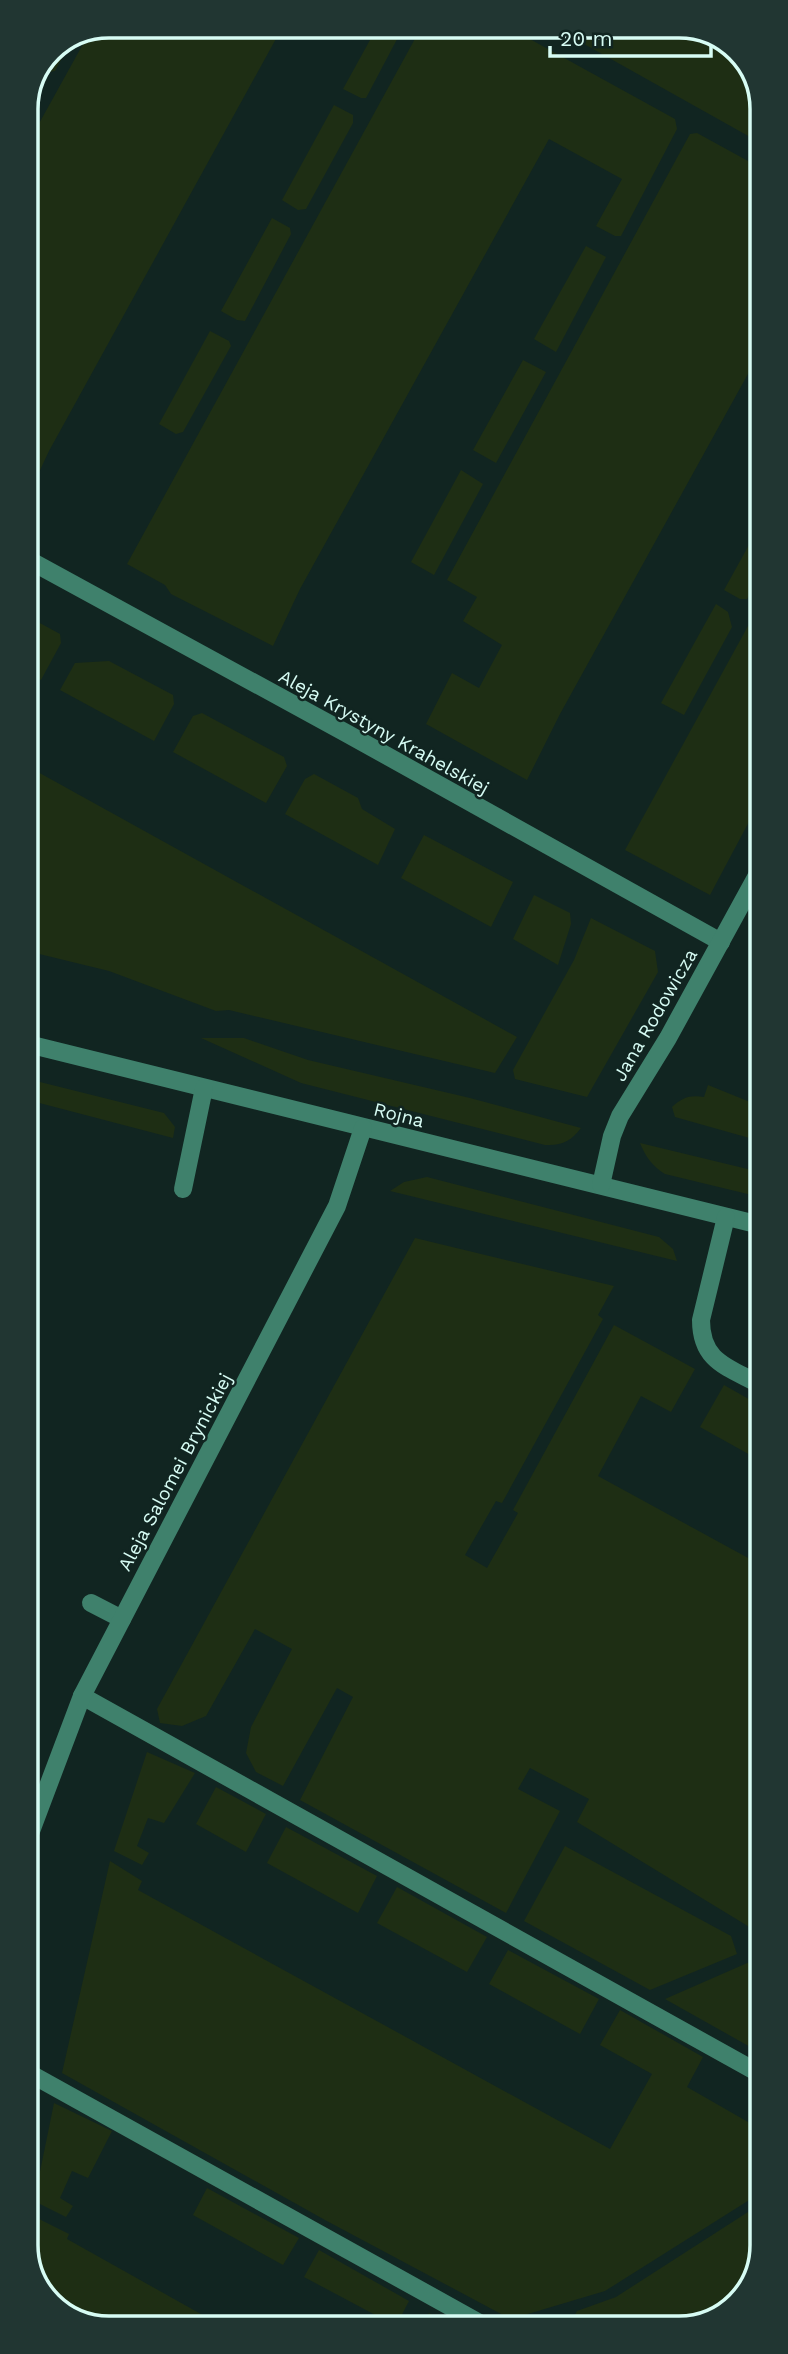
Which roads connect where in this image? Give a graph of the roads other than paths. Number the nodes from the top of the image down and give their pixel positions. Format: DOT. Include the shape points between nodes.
graph roads {
  1 [pos="38,565"];
  2 [pos="750,888"];
  3 [pos="720,943"];
  4 [pos="38,1047"];
  5 [pos="204,1087"];
  6 [pos="363,1128"];
  7 [pos="601,1185"];
  8 [pos="183,1189"];
  9 [pos="726,1217"];
  10 [pos="750,1223"];
  11 [pos="750,1379"];
  12 [pos="91,1602"];
  13 [pos="122,1619"];
  14 [pos="82,1696"];
  15 [pos="38,1815"];
  16 [pos="750,2068"];
  17 [pos="38,2078"];
  18 [pos="466,2316"];
  1 -- 3 [label="street, Aleja Krystyny Krahelskiej"];
  2 -- 3 [label="street, Jana Rodowicza"];
  3 -- 7 [label="street, Jana Rodowicza" via="620,1116"];
  4 -- 5 [label="street, Rojna"];
  5 -- 6 [label="street, Rojna"];
  5 -- 8 [label="street"];
  6 -- 7 [label="street, Rojna"];
  6 -- 13 [label="street, Aleja Salomei Brynickiej" via="337,1206"];
  7 -- 9 [label="street, Rojna"];
  9 -- 10 [label="street, Rojna"];
  9 -- 11 [label="street" via="701,1335 716,1360"];
  12 -- 13 [label="street"];
  13 -- 14 [label="street, Aleja Salomei Brynickiej"];
  14 -- 15 [label="street, Aleja Salomei Brynickiej"];
  14 -- 16 [label="street"];
  17 -- 18 [label="street"];
}
